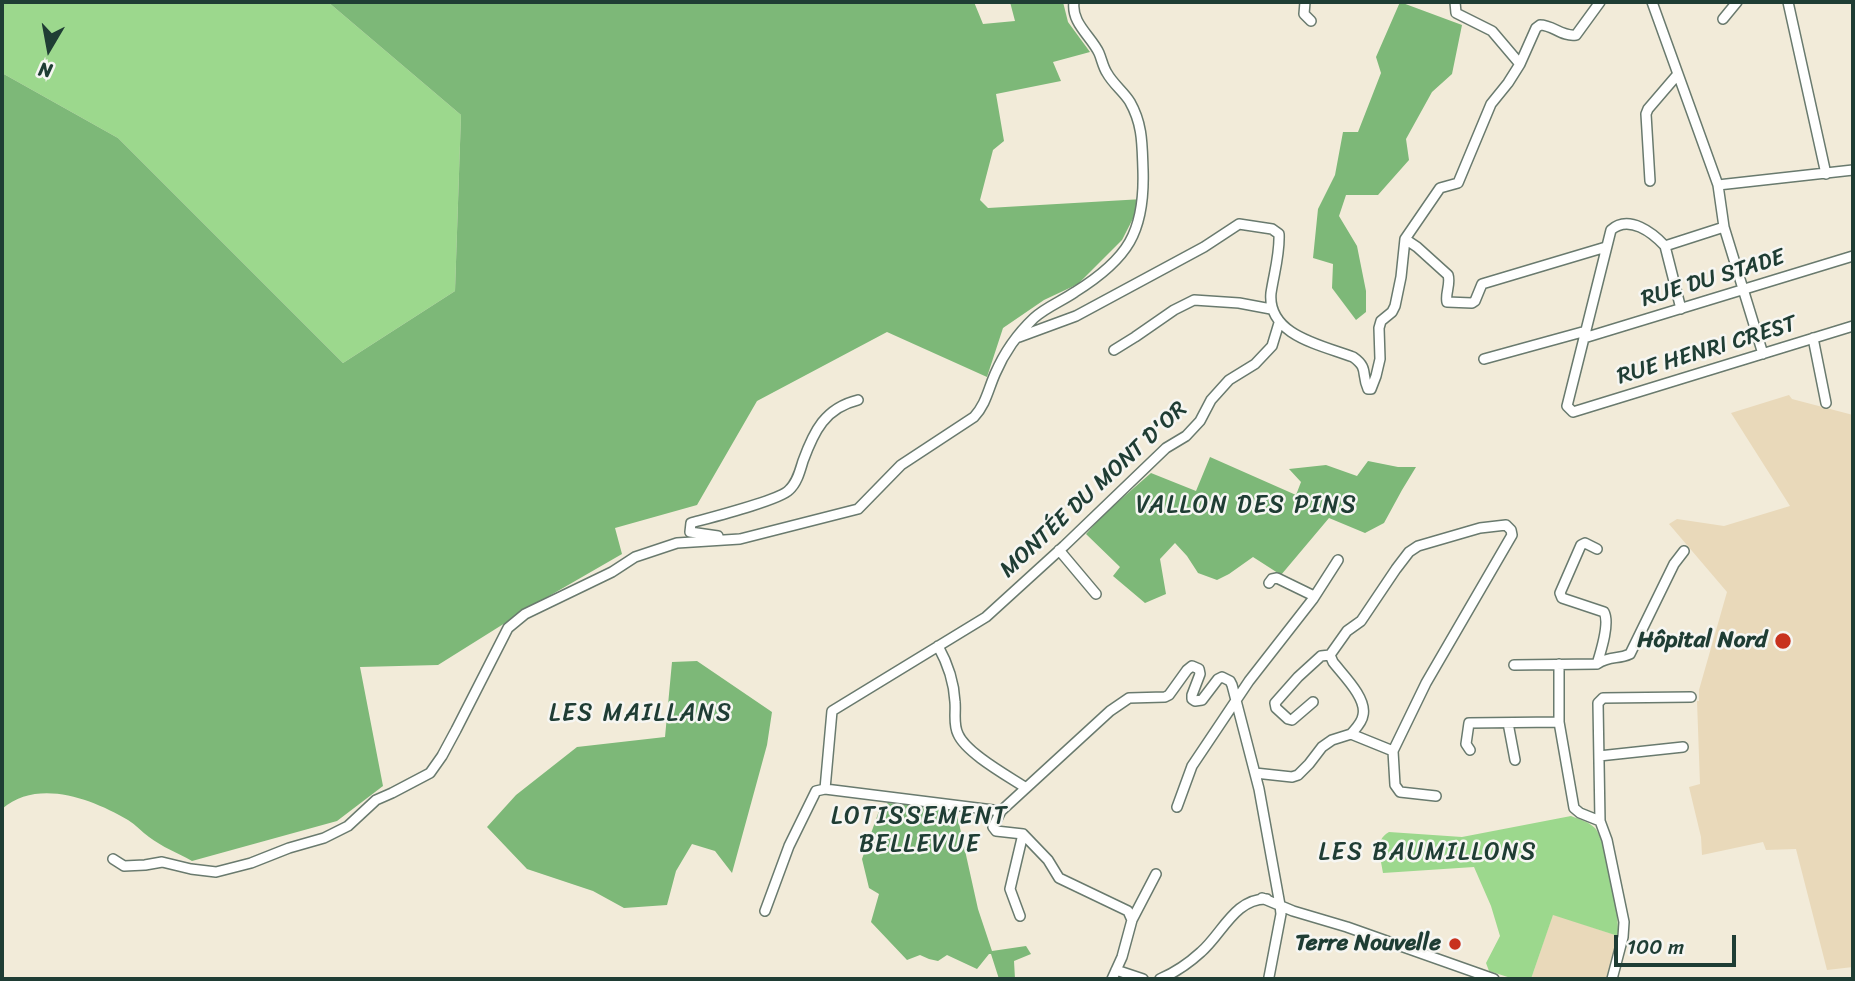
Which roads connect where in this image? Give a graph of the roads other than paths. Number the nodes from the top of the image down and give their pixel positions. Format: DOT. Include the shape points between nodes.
graph roads {
  1 [pos="1074,2"];
  2 [pos="1304,2"];
  3 [pos="1455,2"];
  4 [pos="1601,2"];
  5 [pos="1652,2"];
  6 [pos="1737,2"];
  7 [pos="1788,2"];
  8 [pos="1723,19"];
  9 [pos="1311,21"];
  10 [pos="1520,64"];
  11 [pos="1678,74"];
  12 [pos="1853,170"];
  13 [pos="1826,174"];
  14 [pos="1650,181"];
  15 [pos="1718,185"];
  16 [pos="1724,227"];
  17 [pos="1405,239"];
  18 [pos="1665,246"];
  19 [pos="1606,247"];
  20 [pos="1853,256"];
  21 [pos="1744,290"];
  22 [pos="1271,309"];
  23 [pos="1681,309"];
  24 [pos="1279,323"];
  25 [pos="1853,326"];
  26 [pos="1585,335"];
  27 [pos="1016,338"];
  28 [pos="1813,338"];
  29 [pos="1114,350"];
  30 [pos="1763,354"];
  31 [pos="1484,359"];
  32 [pos="858,400"];
  33 [pos="1826,403"];
  34 [pos="751,536"];
  35 [pos="1597,549"];
  36 [pos="1059,550"];
  37 [pos="1684,551"];
  38 [pos="1338,560"];
  39 [pos="1269,583"];
  40 [pos="1096,594"];
  41 [pos="1314,596"];
  42 [pos="938,646"];
  43 [pos="1330,655"];
  44 [pos="1559,664"];
  45 [pos="1597,664"];
  46 [pos="1514,665"];
  47 [pos="1691,697"];
  48 [pos="1237,701"];
  49 [pos="1312,702"];
  50 [pos="1559,722"];
  51 [pos="1508,723"];
  52 [pos="1351,734"];
  53 [pos="1683,747"];
  54 [pos="1470,750"];
  55 [pos="1393,751"];
  56 [pos="1599,756"];
  57 [pos="1515,760"];
  58 [pos="1255,773"];
  59 [pos="1273,775"];
  60 [pos="1026,788"];
  61 [pos="825,789"];
  62 [pos="1259,789"];
  63 [pos="1436,796"];
  64 [pos="1177,807"];
  65 [pos="1001,811"];
  66 [pos="1600,821"];
  67 [pos="1023,834"];
  68 [pos="113,859"];
  69 [pos="1156,874"];
  70 [pos="1280,902"];
  71 [pos="765,911"];
  72 [pos="1020,916"];
  73 [pos="1132,919"];
  74 [pos="1114,975"];
  75 [pos="1269,977"];
  76 [pos="1143,979"];
  77 [pos="1160,979"];
  78 [pos="1494,979"];
  79 [pos="1612,979"];
  1 -- 27 [label="street" via="1076,18 1098,51 1106,73 1138,117 1144,193 1141,214 1134,236 1110,266 1035,317"];
  2 -- 9 [label="street" via="1304,14"];
  3 -- 10 [label="street" via="1456,13 1492,31"];
  4 -- 10 [label="street" via="1576,35 1546,25 1536,28"];
  5 -- 11 [label="street"];
  6 -- 8 [label="street"];
  7 -- 13 [label="street"];
  10 -- 17 [label="street" via="1491,104 1458,183 1440,188"];
  11 -- 14 [label="street" via="1646,114"];
  11 -- 15 [label="street"];
  12 -- 13 [label="street"];
  13 -- 15 [label="street"];
  15 -- 16 [label="street"];
  16 -- 18 [label="street"];
  16 -- 21 [label="street"];
  17 -- 19 [label="street" via="1448,275 1447,302 1472,303 1482,284"];
  17 -- 24 [label="street" via="1395,306 1378,328 1380,359 1371,389 1360,362 1299,337"];
  18 -- 19 [label="street" via="1650,232 1627,224 1611,230"];
  18 -- 23 [label="street"];
  19 -- 26 [label="street"];
  20 -- 21 [label="street, RUE DU STADE"];
  21 -- 23 [label="street, RUE DU STADE"];
  21 -- 30 [label="street"];
  22 -- 24 [label="street"];
  22 -- 27 [label="street" via="1279,234 1239,224 1076,316"];
  22 -- 29 [label="street" via="1194,300"];
  23 -- 26 [label="street, RUE DU STADE"];
  24 -- 36 [label="street, MONTÉE DU MONT D'OR" via="1272,346 1255,364 1229,380 1186,436 1166,448"];
  25 -- 28 [label="street, RUE HENRI CREST"];
  26 -- 30 [label="street, RUE HENRI CREST" via="1567,406 1573,412"];
  26 -- 31 [label="street, RUE DU STADE"];
  27 -- 34 [label="street" via="974,417 901,465 858,509"];
  28 -- 30 [label="street, RUE HENRI CREST"];
  28 -- 33 [label="street"];
  32 -- 34 [label="street" via="844,403 822,420 788,492 691,523 690,532"];
  34 -- 68 [label="street" via="677,543 635,557 525,614 508,628 430,773 376,800 348,826 216,872 162,862 124,866"];
  35 -- 45 [label="street" via="1581,545 1560,593 1562,598 1604,611 1605,637"];
  36 -- 40 [label="street"];
  36 -- 42 [label="street, MONTÉE DU MONT D'OR" via="986,617"];
  37 -- 45 [label="street" via="1630,654"];
  38 -- 41 [label="street"];
  39 -- 41 [label="street" via="1275,577"];
  41 -- 48 [label="street"];
  42 -- 60 [label="street" via="951,673 958,735 968,749"];
  42 -- 61 [label="street, MONTÉE DU MONT D'OR" via="832,711"];
  43 -- 49 [label="street" via="1321,656 1275,703 1292,719"];
  43 -- 52 [label="street" via="1363,703 1364,714"];
  43 -- 55 [label="street" via="1347,631 1361,621 1409,552 1480,528 1506,525 1511,530"];
  44 -- 45 [label="street"];
  44 -- 46 [label="street"];
  44 -- 50 [label="street"];
  47 -- 56 [label="street" via="1603,698 1598,703"];
  48 -- 58 [label="street"];
  48 -- 60 [label="street" via="1230,681 1222,677 1202,700 1192,699 1200,674 1192,666 1169,695 1129,698 1110,711"];
  48 -- 64 [label="street" via="1192,766"];
  50 -- 51 [label="street"];
  50 -- 66 [label="street" via="1574,808"];
  51 -- 54 [label="street" via="1469,723 1466,744"];
  51 -- 57 [label="street"];
  52 -- 55 [label="street"];
  52 -- 59 [label="street" via="1322,747 1298,775"];
  53 -- 56 [label="street"];
  55 -- 63 [label="street" via="1395,785 1400,792"];
  56 -- 66 [label="street"];
  58 -- 59 [label="street"];
  58 -- 62 [label="street"];
  59 -- 62 [label="street"];
  60 -- 65 [label="street"];
  61 -- 65 [label="street"];
  61 -- 71 [label="street" via="813,796"];
  62 -- 70 [label="street"];
  65 -- 67 [label="street" via="993,824 996,831"];
  66 -- 79 [label="street" via="1624,922"];
  67 -- 72 [label="street" via="1010,889"];
  67 -- 73 [label="street" via="1059,878 1128,911"];
  69 -- 73 [label="street"];
  70 -- 75 [label="street"];
  70 -- 77 [label="street" via="1262,898 1247,903 1200,953"];
  70 -- 78 [label="street"];
  73 -- 74 [label="street"];
  74 -- 76 [label="street"];
}
